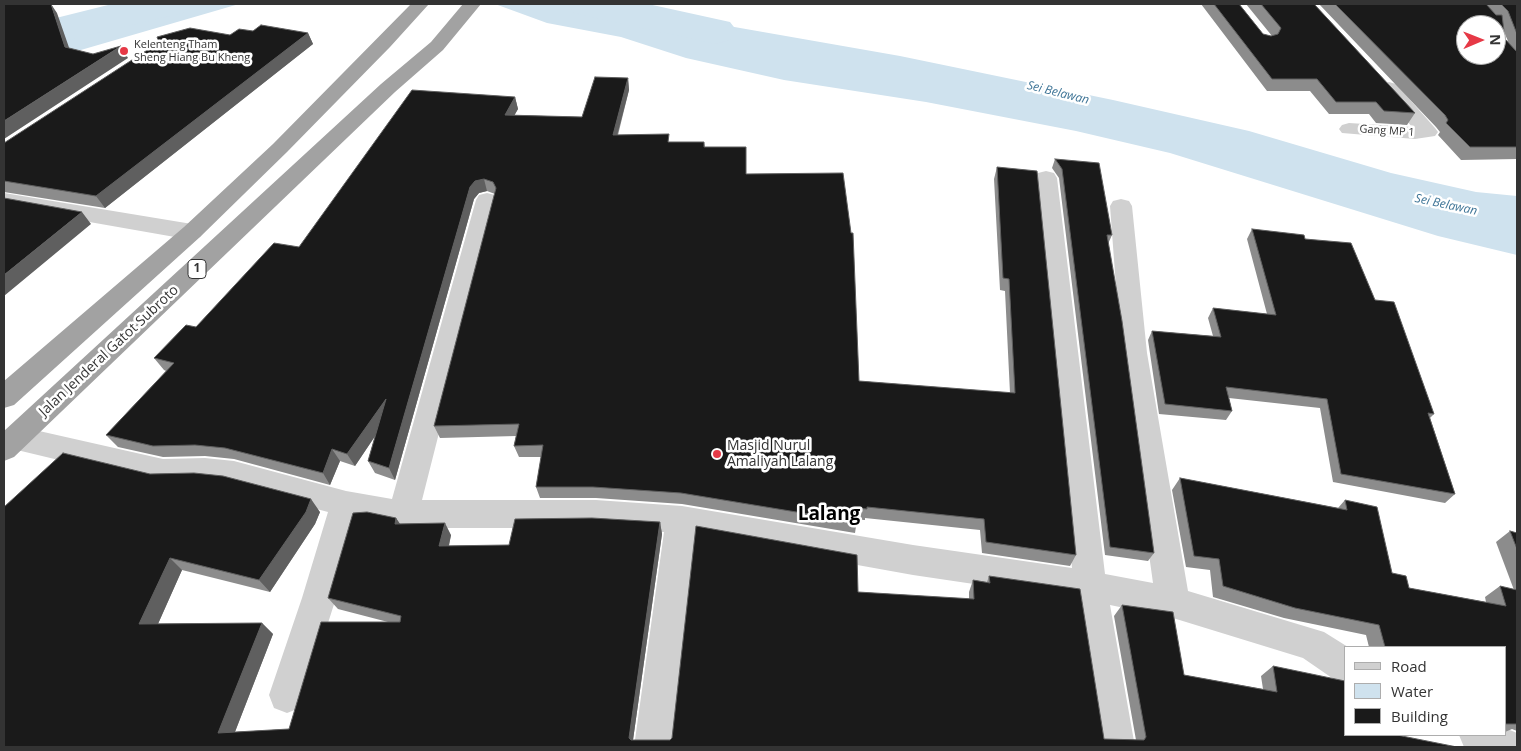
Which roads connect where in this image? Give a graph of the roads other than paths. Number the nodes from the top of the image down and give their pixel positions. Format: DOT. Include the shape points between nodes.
graph roads {
  1 [pos="420,4"];
  2 [pos="452,4"];
  3 [pos="472,4"];
  4 [pos="1373,72"];
  5 [pos="388,88"];
  6 [pos="1349,129"];
  7 [pos="1046,178"];
  8 [pos="4,200"];
  9 [pos="488,200"];
  10 [pos="1121,206"];
  11 [pos="192,232"];
  12 [pos="4,398"];
  13 [pos="10,443"];
  14 [pos="346,504"];
  15 [pos="403,514"];
  16 [pos="682,520"];
  17 [pos="1090,586"];
  18 [pos="1173,602"];
  19 [pos="1344,665"];
  20 [pos="287,695"];
  21 [pos="1480,736"];
  22 [pos="653,747"];
  23 [pos="1116,747"];
  24 [pos="1504,747"];
  1 -- 11 [label="highway, 1" via="280,148"];
  2 -- 5 [label="highway, Jalan Jenderal Gatot Subroto / 1" via="416,45"];
  3 -- 5 [label="highway, Jalan Jenderal Gatot Subroto / 1" via="437,46"];
  4 -- 6 [label="street, Gang MP 1" via="1428,132"];
  5 -- 13 [label="highway, Jalan Jenderal Gatot Subroto / 1"];
  7 -- 17 [label="street"];
  8 -- 11 [label="street"];
  9 -- 15 [label="street"];
  10 -- 18 [label="street" via="1134,353"];
  11 -- 12 [label="highway, 1"];
  13 -- 14 [label="street" via="163,472 234,474"];
  14 -- 15 [label="street"];
  14 -- 20 [label="street"];
  15 -- 16 [label="street" via="596,514"];
  16 -- 17 [label="street" via="913,560"];
  16 -- 22 [label="street"];
  17 -- 18 [label="street"];
  17 -- 23 [label="street"];
  18 -- 19 [label="street" via="1312,644"];
  21 -- 24 [label="street"];
}
